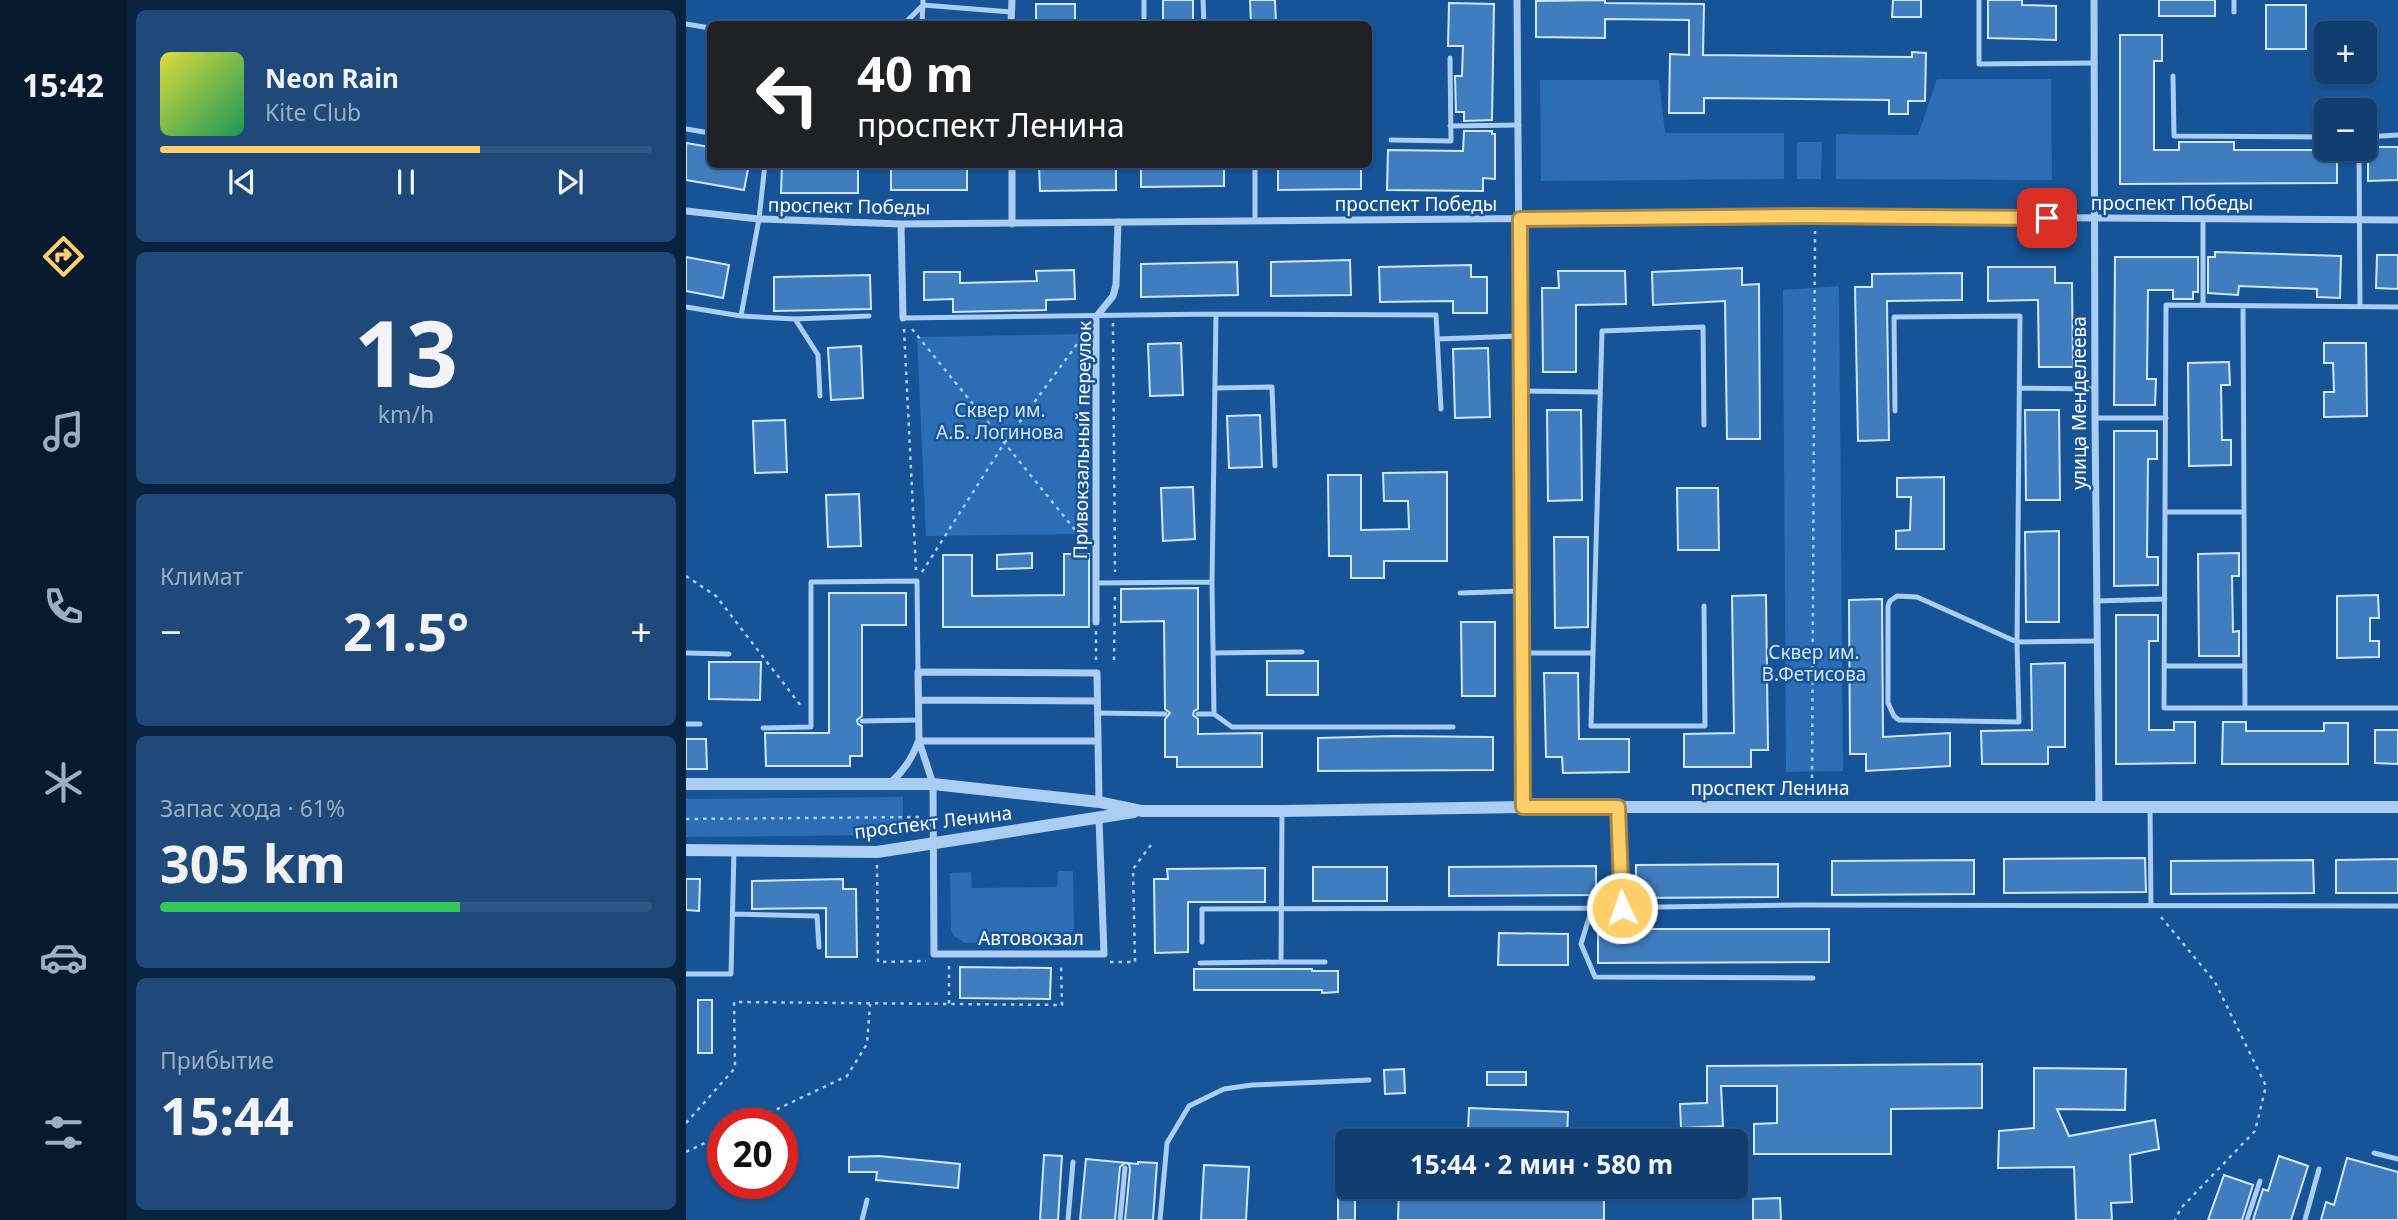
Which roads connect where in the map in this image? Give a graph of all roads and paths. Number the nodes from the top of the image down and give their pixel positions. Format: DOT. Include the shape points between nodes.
graph roads {
  1 [pos="1012,0"];
  2 [pos="1144,0"];
  3 [pos="1203,0"];
  4 [pos="1517,0"];
  5 [pos="1979,0"];
  6 [pos="2094,0"];
  7 [pos="2234,0"];
  8 [pos="923,3"];
  9 [pos="1011,12"];
  10 [pos="2234,12"];
  11 [pos="907,21"];
  12 [pos="922,21"];
  13 [pos="1011,21"];
  14 [pos="1143,21"];
  15 [pos="1203,21"];
  16 [pos="686,24"];
  17 [pos="707,28"];
  18 [pos="1450,58"];
  19 [pos="2095,63"];
  20 [pos="2173,76"];
  21 [pos="1520,125"];
  22 [pos="1450,126"];
  23 [pos="686,128"];
  24 [pos="707,132"];
  25 [pos="2398,135"];
  26 [pos="2314,136"];
  27 [pos="2377,136"];
  28 [pos="1391,140"];
  29 [pos="2359,161"];
  30 [pos="765,168"];
  31 [pos="1012,168"];
  32 [pos="1255,168"];
  33 [pos="686,211"];
  34 [pos="2095,218"];
  35 [pos="759,219"];
  36 [pos="1520,219"];
  37 [pos="2203,219"];
  38 [pos="2360,219"];
  39 [pos="2398,220"];
  40 [pos="1255,221"];
  41 [pos="1118,222"];
  42 [pos="901,224"];
  43 [pos="1012,224"];
  44 [pos="1815,231"];
  45 [pos="2203,305"];
  46 [pos="2243,306"];
  47 [pos="686,307"];
  48 [pos="2360,307"];
  49 [pos="2398,307"];
  50 [pos="1216,314"];
  51 [pos="741,316"];
  52 [pos="869,316"];
  53 [pos="1096,317"];
  54 [pos="1113,317"];
  55 [pos="903,318"];
  56 [pos="794,319"];
  57 [pos="1520,336"];
  58 [pos="1438,339"];
  59 [pos="1216,388"];
  60 [pos="2019,388"];
  61 [pos="2094,388"];
  62 [pos="1521,391"];
  63 [pos="1600,392"];
  64 [pos="820,396"];
  65 [pos="1441,409"];
  66 [pos="1895,411"];
  67 [pos="2095,418"];
  68 [pos="2166,418"];
  69 [pos="1704,425"];
  70 [pos="1005,442"];
  71 [pos="1275,466"];
  72 [pos="2165,512"];
  73 [pos="2244,512"];
  74 [pos="1096,555"];
  75 [pos="686,576"];
  76 [pos="917,581"];
  77 [pos="1115,582"];
  78 [pos="1212,582"];
  79 [pos="1096,583"];
  80 [pos="1522,591"];
  81 [pos="1460,593"];
  82 [pos="2165,599"];
  83 [pos="2096,601"];
  84 [pos="1704,606"];
  85 [pos="1096,622"];
  86 [pos="2096,641"];
  87 [pos="2017,642"];
  88 [pos="1302,652"];
  89 [pos="686,653"];
  90 [pos="1213,653"];
  91 [pos="1522,653"];
  92 [pos="1593,653"];
  93 [pos="729,654"];
  94 [pos="1114,660"];
  95 [pos="2164,666"];
  96 [pos="2245,666"];
  97 [pos="918,672"];
  98 [pos="1097,673"];
  99 [pos="919,700"];
  100 [pos="1097,701"];
  101 [pos="2245,708"];
  102 [pos="2398,708"];
  103 [pos="1097,713"];
  104 [pos="1165,714"];
  105 [pos="1198,714"];
  106 [pos="1214,714"];
  107 [pos="811,720"];
  108 [pos="919,720"];
  109 [pos="862,721"];
  110 [pos="686,724"];
  111 [pos="700,724"];
  112 [pos="1453,727"];
  113 [pos="764,728"];
  114 [pos="919,741"];
  115 [pos="1097,741"];
  116 [pos="1812,778"];
  117 [pos="686,784"];
  118 [pos="889,784"];
  119 [pos="933,784"];
  120 [pos="1099,802"];
  121 [pos="2150,806"];
  122 [pos="1523,807"];
  123 [pos="1618,807"];
  124 [pos="2099,807"];
  125 [pos="2398,807"];
  126 [pos="1142,811"];
  127 [pos="1282,811"];
  128 [pos="933,817"];
  129 [pos="686,819"];
  130 [pos="1099,819"];
  131 [pos="933,844"];
  132 [pos="686,850"];
  133 [pos="734,850"];
  134 [pos="877,865"];
  135 [pos="2151,906"];
  136 [pos="2398,906"];
  137 [pos="1592,908"];
  138 [pos="1622,908"];
  139 [pos="1281,910"];
  140 [pos="733,915"];
  141 [pos="1202,942"];
  142 [pos="819,947"];
  143 [pos="937,961"];
  144 [pos="948,961"];
  145 [pos="1281,962"];
  146 [pos="1325,962"];
  147 [pos="1200,963"];
  148 [pos="686,974"];
  149 [pos="1813,978"];
  150 [pos="870,1004"];
  151 [pos="1369,1080"];
  152 [pos="780,1108"];
  153 [pos="686,1123"];
  154 [pos="707,1142"];
  155 [pos="686,1152"];
  156 [pos="2374,1153"];
  157 [pos="2398,1159"];
  158 [pos="1073,1162"];
  159 [pos="1125,1168"];
  160 [pos="2319,1169"];
  161 [pos="2260,1181"];
  162 [pos="867,1200"];
  163 [pos="862,1220"];
  164 [pos="1068,1220"];
  165 [pos="1120,1220"];
  166 [pos="1160,1220"];
  167 [pos="2175,1220"];
  168 [pos="2248,1220"];
  169 [pos="2305,1220"];
  1 -- 9 [label="street"];
  2 -- 14 [label="lane"];
  3 -- 15 [label="lane"];
  4 -- 21 [label="street"];
  5 -- 19 [label="lane" via="1979,64"];
  6 -- 19 [label="street, улица Менделеева"];
  7 -- 10 [label="lane"];
  8 -- 9 [label="lane"];
  8 -- 11 [label="lane"];
  8 -- 12 [label="lane"];
  9 -- 13 [label="street"];
  16 -- 17 [label="lane"];
  18 -- 22 [label="lane"];
  19 -- 34 [label="street, улица Менделеева"];
  20 -- 26 [label="lane" via="2174,136"];
  21 -- 22 [label="lane"];
  21 -- 36 [label="street"];
  22 -- 28 [label="lane" via="1451,141"];
  23 -- 24 [label="lane"];
  25 -- 27 [label="lane"];
  29 -- 38 [label="lane"];
  30 -- 35 [label="lane"];
  31 -- 43 [label="street"];
  32 -- 40 [label="lane"];
  33 -- 35 [label="street, проспект Победы"];
  34 -- 36 [label="street, проспект Победы"];
  34 -- 37 [label="street, проспект Победы"];
  34 -- 61 [label="street, улица Менделеева"];
  35 -- 42 [label="street, проспект Победы"];
  35 -- 51 [label="lane"];
  36 -- 40 [label="street, проспект Победы"];
  36 -- 57 [label="street"];
  37 -- 38 [label="street, проспект Победы"];
  37 -- 45 [label="lane"];
  38 -- 39 [label="street, проспект Победы"];
  38 -- 48 [label="lane"];
  40 -- 41 [label="street, проспект Победы"];
  41 -- 43 [label="street, проспект Победы"];
  41 -- 53 [label="street, Привокзальный переулок" via="1116,285"];
  42 -- 43 [label="street, проспект Победы"];
  42 -- 55 [label="street"];
  44 -- 116 [label="path"];
  45 -- 46 [label="lane"];
  45 -- 68 [label="lane" via="2166,305"];
  46 -- 48 [label="lane"];
  46 -- 73 [label="lane"];
  47 -- 51 [label="lane"];
  48 -- 49 [label="lane"];
  50 -- 54 [label="lane"];
  50 -- 58 [label="lane" via="1436,315"];
  50 -- 59 [label="lane"];
  51 -- 56 [label="lane"];
  52 -- 56 [label="lane"];
  53 -- 54 [label="lane"];
  53 -- 55 [label="lane"];
  53 -- 70 [label="path"];
  53 -- 74 [label="street, Привокзальный переулок"];
  54 -- 77 [label="path"];
  55 -- 70 [label="path"];
  55 -- 76 [label="path"];
  56 -- 64 [label="lane" via="818,355"];
  57 -- 58 [label="lane"];
  57 -- 62 [label="street"];
  58 -- 65 [label="lane"];
  59 -- 71 [label="lane" via="1272,387"];
  59 -- 78 [label="lane"];
  60 -- 61 [label="lane"];
  60 -- 66 [label="lane" via="2020,316 1894,317"];
  60 -- 87 [label="lane"];
  61 -- 67 [label="street, улица Менделеева"];
  62 -- 63 [label="lane"];
  62 -- 80 [label="street"];
  63 -- 69 [label="lane" via="1602,331 1703,327"];
  63 -- 92 [label="lane"];
  67 -- 68 [label="lane"];
  67 -- 83 [label="street, улица Менделеева"];
  68 -- 72 [label="lane"];
  70 -- 74 [label="path"];
  70 -- 76 [label="path"];
  72 -- 73 [label="lane"];
  72 -- 82 [label="lane"];
  73 -- 96 [label="lane"];
  74 -- 79 [label="street, Привокзальный переулок"];
  75 -- 107 [label="path" via="716,596"];
  76 -- 97 [label="lane"];
  76 -- 107 [label="lane" via="811,582"];
  77 -- 78 [label="lane"];
  77 -- 79 [label="lane"];
  77 -- 94 [label="path"];
  78 -- 90 [label="lane"];
  79 -- 85 [label="street, Привокзальный переулок"];
  80 -- 81 [label="lane"];
  80 -- 91 [label="street"];
  82 -- 83 [label="lane"];
  82 -- 95 [label="lane"];
  83 -- 86 [label="street, улица Менделеева"];
  84 -- 92 [label="lane" via="1704,726 1591,726"];
  85 -- 98 [label="path"];
  86 -- 87 [label="lane"];
  86 -- 124 [label="street, улица Менделеева"];
  87 -- 87 [label="lane" via="2019,722 1899,720 1890,710 1888,606 1897,596 1917,597"];
  88 -- 90 [label="lane"];
  89 -- 93 [label="lane"];
  90 -- 106 [label="lane"];
  91 -- 92 [label="lane"];
  91 -- 122 [label="street"];
  95 -- 96 [label="lane"];
  95 -- 101 [label="lane" via="2164,708"];
  96 -- 101 [label="lane"];
  97 -- 98 [label="street"];
  97 -- 99 [label="street"];
  98 -- 100 [label="street"];
  99 -- 100 [label="street"];
  99 -- 108 [label="street"];
  100 -- 103 [label="street"];
  101 -- 102 [label="lane"];
  103 -- 104 [label="lane"];
  103 -- 115 [label="street"];
  105 -- 106 [label="lane"];
  106 -- 112 [label="lane" via="1232,727"];
  107 -- 113 [label="lane" via="811,727"];
  108 -- 109 [label="lane"];
  108 -- 114 [label="street"];
  110 -- 111 [label="lane"];
  114 -- 115 [label="street"];
  114 -- 118 [label="street" via="903,772"];
  114 -- 119 [label="street"];
  115 -- 120 [label="street"];
  117 -- 118 [label="street, проспект Ленина"];
  118 -- 119 [label="street, проспект Ленина"];
  119 -- 120 [label="street, проспект Ленина"];
  119 -- 128 [label="street"];
  120 -- 126 [label="street, проспект Ленина"];
  120 -- 130 [label="street"];
  121 -- 124 [label="street, проспект Ленина"];
  121 -- 125 [label="street, проспект Ленина"];
  121 -- 135 [label="lane"];
  122 -- 123 [label="street, проспект Ленина"];
  122 -- 127 [label="street, проспект Ленина"];
  123 -- 124 [label="street, проспект Ленина"];
  123 -- 138 [label="lane"];
  126 -- 127 [label="street, проспект Ленина"];
  126 -- 130 [label="street, проспект Ленина"];
  127 -- 139 [label="lane"];
  128 -- 129 [label="path"];
  128 -- 131 [label="street"];
  130 -- 131 [label="street, проспект Ленина"];
  130 -- 131 [label="street, Автовокзал" via="1104,954 934,954"];
  131 -- 133 [label="street, проспект Ленина" via="877,852"];
  132 -- 133 [label="street, проспект Ленина"];
  133 -- 140 [label="lane"];
  134 -- 143 [label="path" via="878,962"];
  135 -- 136 [label="lane"];
  135 -- 138 [label="lane"];
  135 -- 167 [label="path" via="2215,982 2266,1086 2255,1131 2181,1208"];
  137 -- 138 [label="lane"];
  137 -- 139 [label="lane"];
  137 -- 149 [label="lane" via="1581,944 1595,977"];
  139 -- 141 [label="lane" via="1202,909"];
  139 -- 145 [label="lane"];
  140 -- 142 [label="lane" via="817,916"];
  140 -- 148 [label="lane" via="731,974"];
  144 -- 150 [label="path" via="949,1005"];
  145 -- 146 [label="lane"];
  145 -- 147 [label="lane"];
  150 -- 152 [label="path" via="867,1044 847,1076"];
  150 -- 153 [label="path" via="734,1002 736,1068"];
  151 -- 166 [label="lane" via="1224,1089 1189,1106 1167,1143"];
  154 -- 155 [label="path"];
  156 -- 157 [label="lane"];
  158 -- 164 [label="lane"];
  159 -- 165 [label="lane"];
  160 -- 169 [label="lane"];
  161 -- 168 [label="lane"];
  162 -- 163 [label="lane"];
}
